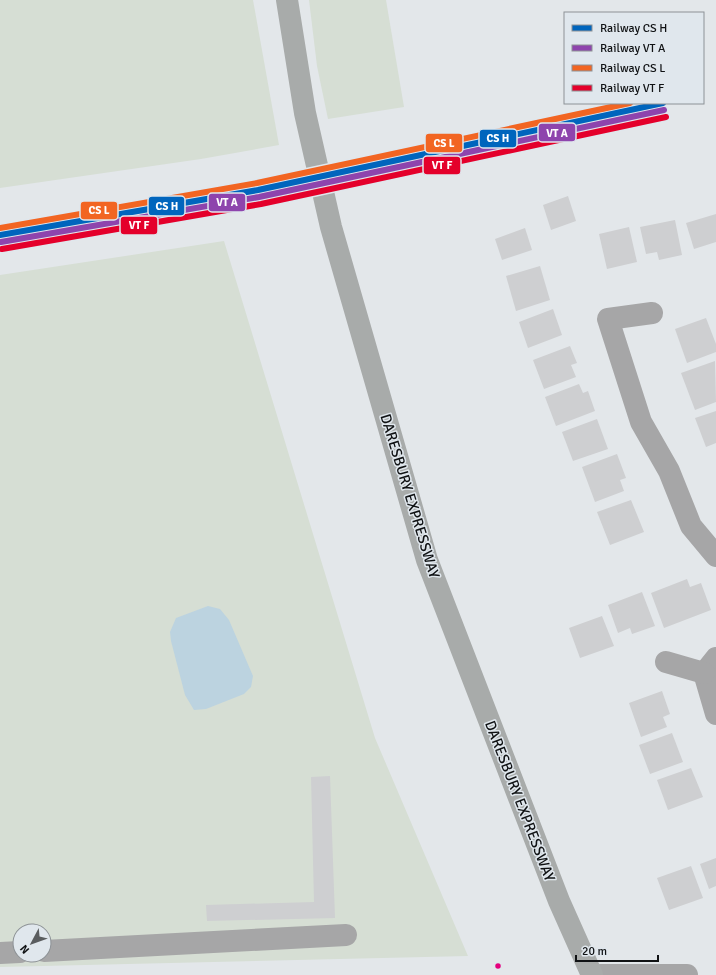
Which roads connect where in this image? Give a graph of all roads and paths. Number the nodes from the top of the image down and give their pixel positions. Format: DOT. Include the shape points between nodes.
graph roads {
  1 [pos="287,0"];
  2 [pos="652,313"];
  3 [pos="716,556"];
  4 [pos="666,662"];
  5 [pos="710,666"];
  6 [pos="716,714"];
  7 [pos="346,935"];
  8 [pos="52,951"];
  9 [pos="12,952"];
  10 [pos="0,953"];
  11 [pos="592,975"];
  12 [pos="600,975"];
  13 [pos="687,975"];
  1 -- 11 [label="main road, DARESBURY EXPRESSWAY" via="305,113 331,227 427,560 558,901"];
  2 -- 3 [label="street" via="608,319 641,422 669,471 690,526"];
  4 -- 5 [label="street"];
  5 -- 6 [label="street"];
  7 -- 8 [label="street"];
  9 -- 10 [label="street"];
  12 -- 13 [label="street"];
}
